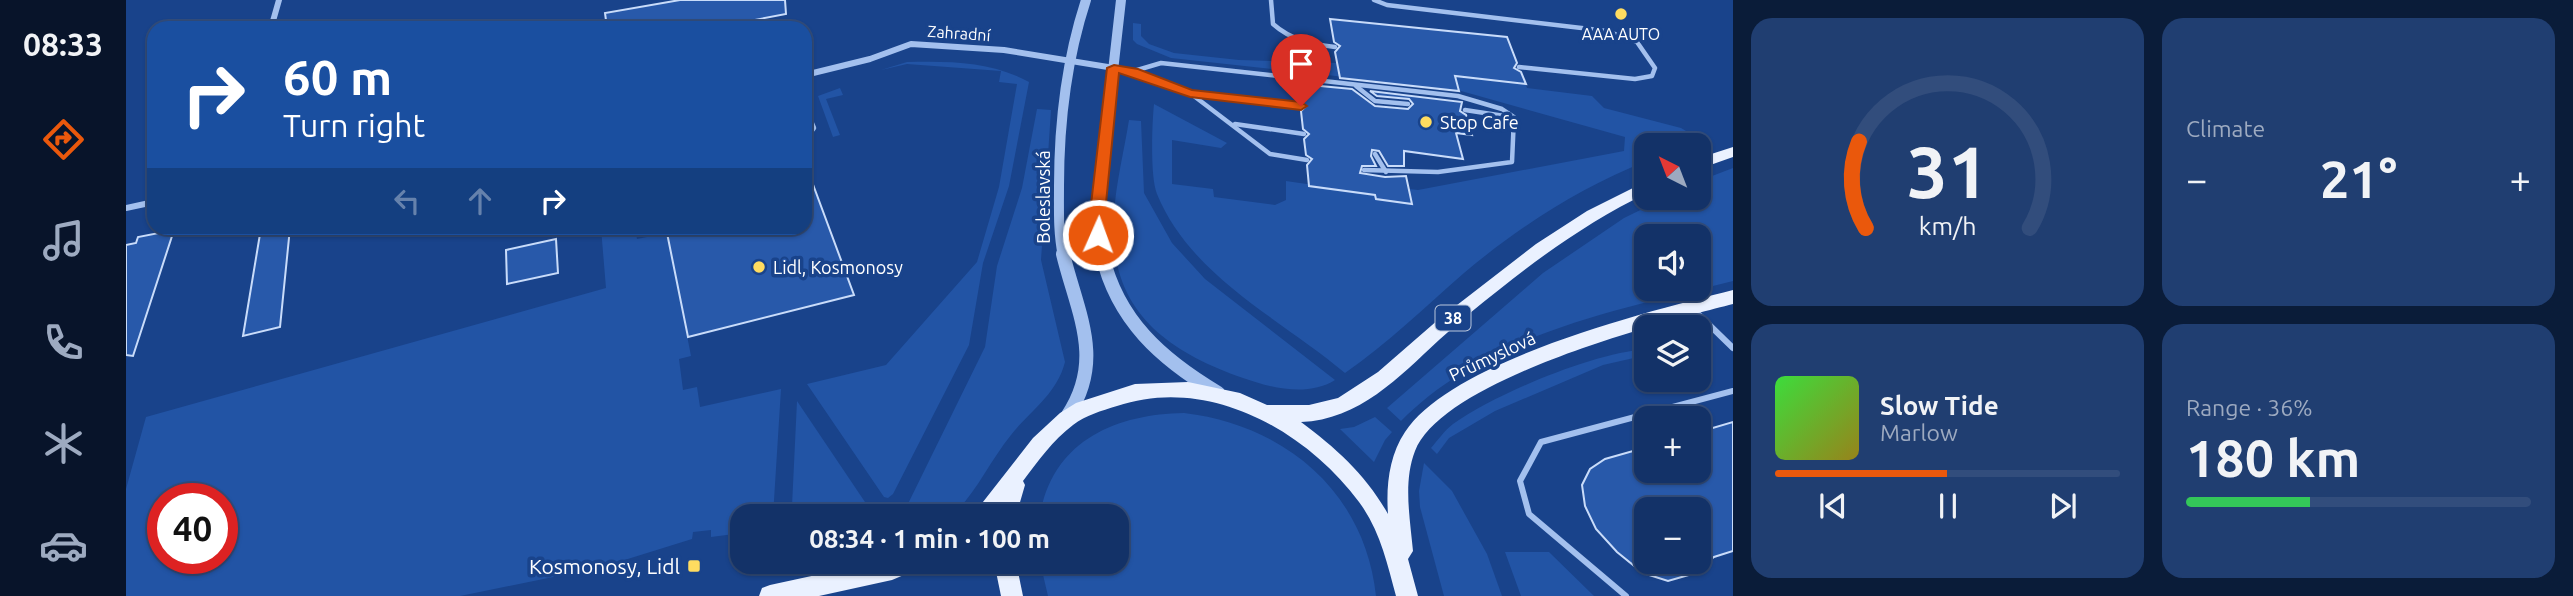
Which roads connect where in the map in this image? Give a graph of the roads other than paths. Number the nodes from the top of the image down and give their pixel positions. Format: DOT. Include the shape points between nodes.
graph roads {
  1 [pos="279,0"];
  2 [pos="1086,0"];
  3 [pos="1121,0"];
  4 [pos="1271,0"];
  5 [pos="1374,0"];
  6 [pos="273,21"];
  7 [pos="1335,47"];
  8 [pos="1069,62"];
  9 [pos="1519,67"];
  10 [pos="1114,68"];
  11 [pos="1134,71"];
  12 [pos="812,73"];
  13 [pos="1356,86"];
  14 [pos="1190,93"];
  15 [pos="1408,104"];
  16 [pos="1301,106"];
  17 [pos="1465,110"];
  18 [pos="1514,117"];
  19 [pos="1232,123"];
  20 [pos="1304,134"];
  21 [pos="1733,152"];
  22 [pos="1375,155"];
  23 [pos="1712,159"];
  24 [pos="1307,160"];
  25 [pos="1364,170"];
  26 [pos="1385,173"];
  27 [pos="1634,193"];
  28 [pos="147,204"];
  29 [pos="126,208"];
  30 [pos="1733,297"];
  31 [pos="1690,307"];
  32 [pos="1733,348"];
  33 [pos="1733,391"];
  34 [pos="1224,396"];
  35 [pos="1251,405"];
  36 [pos="1058,426"];
  37 [pos="1023,466"];
  38 [pos="994,504"];
  39 [pos="1010,504"];
  40 [pos="1403,570"];
  41 [pos="870,574"];
  42 [pos="1007,574"];
  43 [pos="777,595"];
  44 [pos="822,596"];
  45 [pos="1012,596"];
  46 [pos="1407,596"];
  47 [pos="1626,596"];
  1 -- 6 [label="street"];
  2 -- 8 [label="street, Boleslavská"];
  3 -- 10 [label="street"];
  4 -- 7 [label="lane" via="1272,24 1284,36"];
  5 -- 9 [label="lane" via="1607,31 1644,46 1655,68 1652,76 1635,79"];
  8 -- 10 [label="street, Zahradní"];
  8 -- 12 [label="street, Zahradní" via="1004,50 911,44"];
  8 -- 36 [label="street, Boleslavská" via="1061,107 1059,227 1063,261 1083,321 1088,363 1081,395"];
  10 -- 11 [label="lane"];
  10 -- 34 [label="street" via="1097,213 1104,273 1116,302 1138,331 1177,366"];
  11 -- 13 [label="lane" via="1161,63"];
  11 -- 14 [label="lane"];
  13 -- 15 [label="lane" via="1376,100"];
  13 -- 18 [label="lane" via="1458,96"];
  14 -- 16 [label="lane"];
  14 -- 19 [label="lane"];
  17 -- 18 [label="lane"];
  18 -- 26 [label="lane" via="1512,162 1472,170"];
  19 -- 20 [label="lane"];
  19 -- 24 [label="lane" via="1269,154"];
  21 -- 23 [label="main road"];
  22 -- 26 [label="lane"];
  25 -- 26 [label="lane"];
  27 -- 35 [label="main road, 38" via="1545,245 1344,405 1302,414"];
  28 -- 29 [label="street"];
  30 -- 31 [label="main road, Průmyslová / 38"];
  31 -- 32 [label="lane"];
  31 -- 40 [label="main road, Průmyslová / 38" via="1595,335 1521,365 1430,415 1410,439 1398,481"];
  33 -- 47 [label="lane" via="1541,442 1520,481 1529,513"];
  34 -- 35 [label="main road, 38"];
  34 -- 36 [label="main road, 38" via="1180,389 1135,391 1094,404"];
  35 -- 40 [label="main road, 38" via="1301,432 1346,470 1382,518"];
  36 -- 37 [label="main road, 38"];
  37 -- 38 [label="main road"];
  37 -- 39 [label="main road, 38"];
  40 -- 46 [label="main road, 38"];
  41 -- 43 [label="main road"];
  42 -- 45 [label="main road"];
  43 -- 44 [label="main road"];
}
